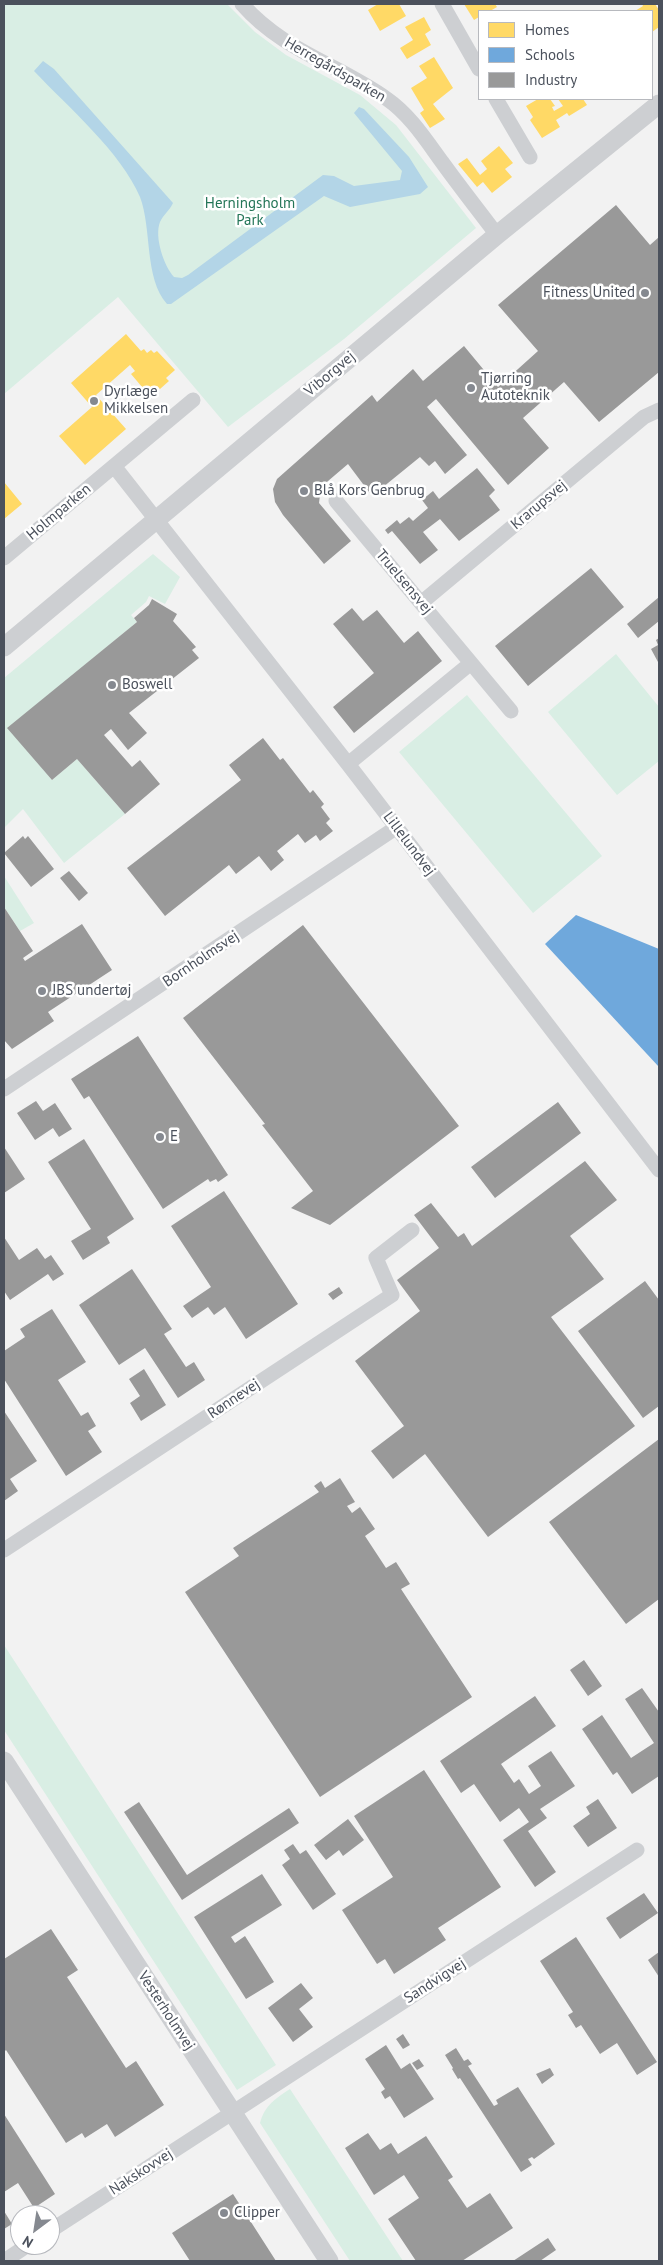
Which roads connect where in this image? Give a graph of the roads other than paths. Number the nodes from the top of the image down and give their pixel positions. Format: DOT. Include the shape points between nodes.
graph roads {
  1 [pos="242,4"];
  2 [pos="442,4"];
  3 [pos="478,67"];
  4 [pos="497,100"];
  5 [pos="659,105"];
  6 [pos="530,157"];
  7 [pos="497,235"];
  8 [pos="193,400"];
  9 [pos="659,410"];
  10 [pos="114,466"];
  11 [pos="336,500"];
  12 [pos="156,520"];
  13 [pos="4,558"];
  14 [pos="421,603"];
  15 [pos="4,647"];
  16 [pos="471,664"];
  17 [pos="510,711"];
  18 [pos="348,764"];
  19 [pos="397,827"];
  20 [pos="4,1089"];
  21 [pos="659,1170"];
  22 [pos="412,1230"];
  23 [pos="4,1550"];
  24 [pos="4,1761"];
  25 [pos="637,1850"];
  26 [pos="232,2113"];
  27 [pos="60,2225"];
  28 [pos="329,2261"];
  1 -- 7 [label="street, Herregårdsparken" via="256,20 286,43 360,81 390,101 414,125"];
  2 -- 3 [label="street"];
  4 -- 6 [label="street"];
  5 -- 7 [label="street, Viborgvej"];
  7 -- 12 [label="street, Viborgvej"];
  8 -- 10 [label="street, Holmparken"];
  9 -- 14 [label="street, Krarupsvej" via="644,417"];
  10 -- 12 [label="street"];
  10 -- 13 [label="street, Holmparken"];
  11 -- 14 [label="street, Truelsensvej"];
  12 -- 15 [label="street, Viborgvej"];
  12 -- 18 [label="street, Lillelundvej"];
  14 -- 16 [label="street, Truelsensvej"];
  16 -- 17 [label="street, Truelsensvej"];
  16 -- 18 [label="street"];
  18 -- 19 [label="street, Lillelundvej"];
  19 -- 20 [label="street, Bornholmsvej"];
  19 -- 21 [label="street, Lillelundvej"];
  22 -- 23 [label="street, Rønnevej" via="376,1258 392,1294"];
  24 -- 26 [label="street, Vesterholmvej"];
  25 -- 26 [label="street, Sandvigvej"];
  26 -- 27 [label="street, Nakskovvej"];
  26 -- 28 [label="street, Vesterholmvej"];
}
